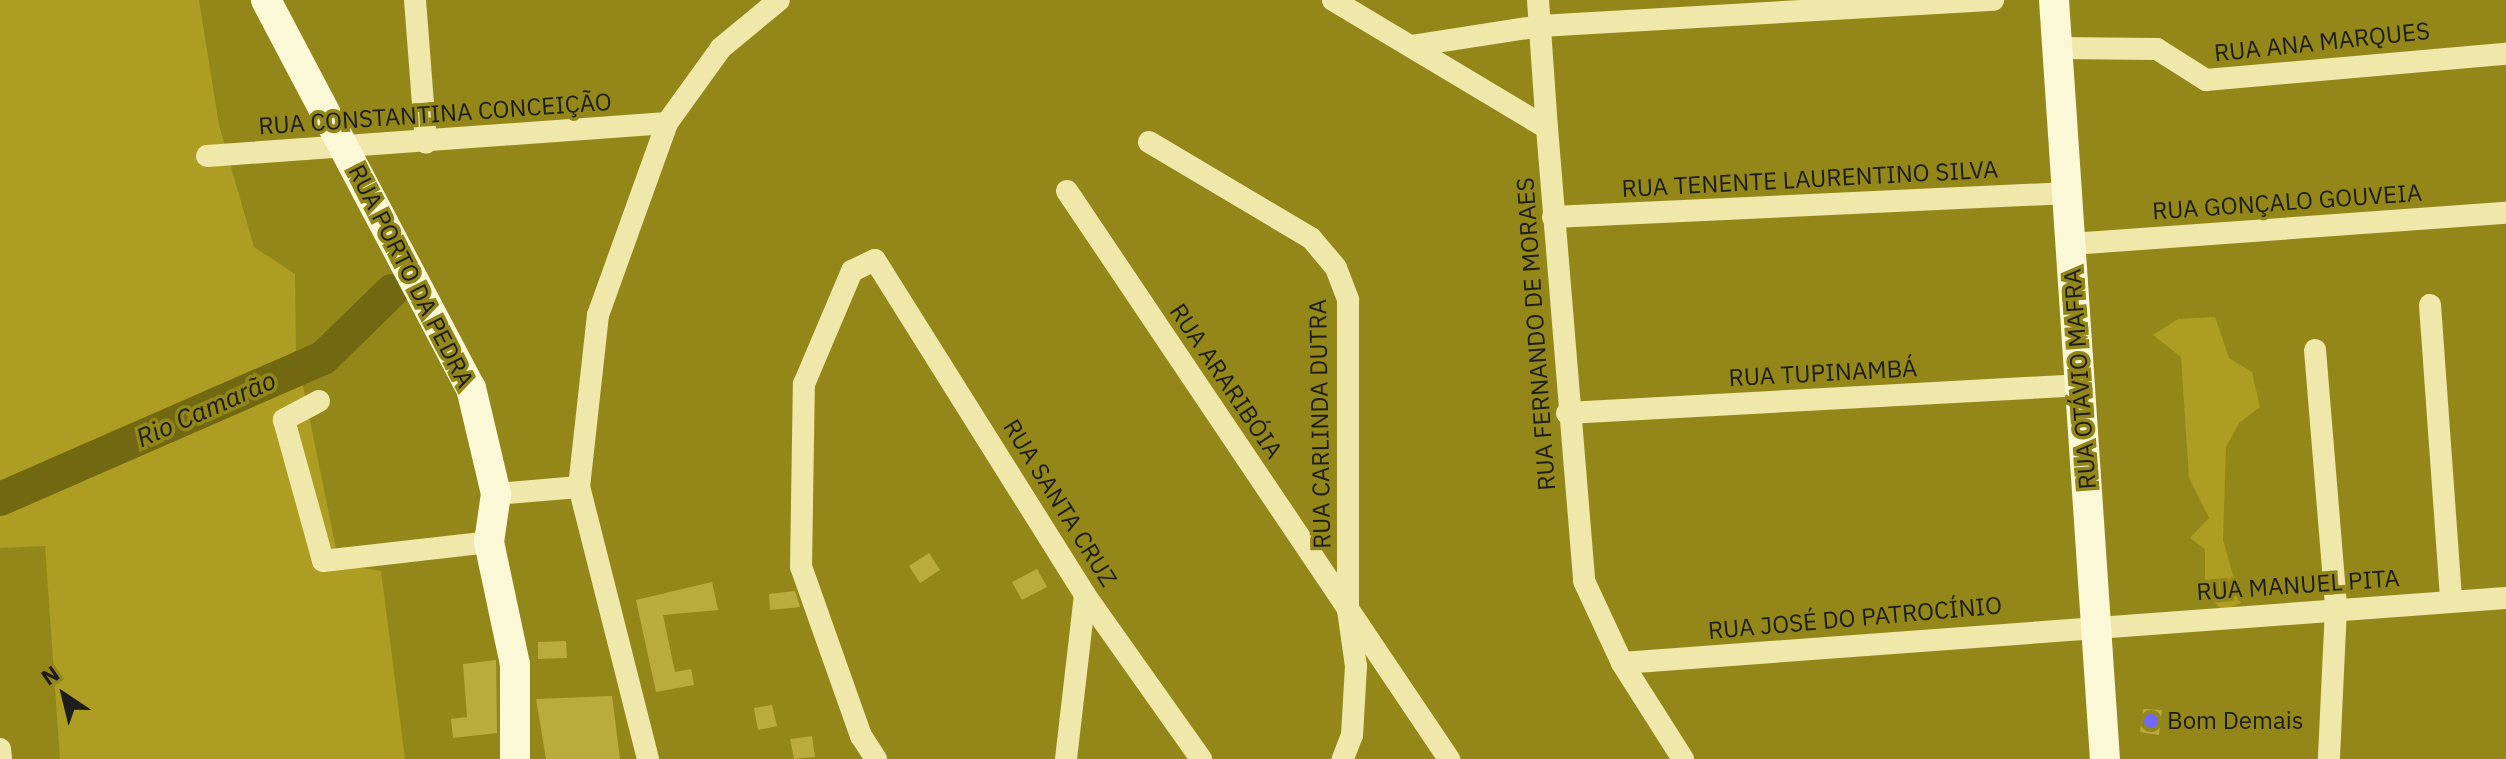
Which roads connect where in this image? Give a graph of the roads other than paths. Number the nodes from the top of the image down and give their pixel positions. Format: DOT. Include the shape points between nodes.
graph roads {
  1 [pos="266,0"];
  2 [pos="415,0"];
  3 [pos="779,0"];
  4 [pos="1333,0"];
  5 [pos="1538,0"];
  6 [pos="1993,0"];
  7 [pos="2054,0"];
  8 [pos="1540,26"];
  9 [pos="1411,46"];
  10 [pos="2057,48"];
  11 [pos="2506,54"];
  12 [pos="667,123"];
  13 [pos="1547,128"];
  14 [pos="1149,142"];
  15 [pos="426,143"];
  16 [pos="346,149"];
  17 [pos="207,156"];
  18 [pos="1067,191"];
  19 [pos="2068,193"];
  20 [pos="2506,213"];
  21 [pos="1553,217"];
  22 [pos="2071,244"];
  23 [pos="2430,305"];
  24 [pos="2315,350"];
  25 [pos="2082,385"];
  26 [pos="319,401"];
  27 [pos="1567,413"];
  28 [pos="579,487"];
  29 [pos="496,494"];
  30 [pos="489,542"];
  31 [pos="1085,595"];
  32 [pos="2506,598"];
  33 [pos="2451,600"];
  34 [pos="2336,608"];
  35 [pos="1348,610"];
  36 [pos="2093,624"];
  37 [pos="1622,663"];
  38 [pos="0,749"];
  39 [pos="1,759"];
  40 [pos="515,759"];
  41 [pos="648,759"];
  42 [pos="876,759"];
  43 [pos="1066,759"];
  44 [pos="1201,759"];
  45 [pos="1343,759"];
  46 [pos="1449,759"];
  47 [pos="1683,759"];
  48 [pos="2105,759"];
  49 [pos="2329,759"];
  1 -- 16 [label="main road, RUA PORTO DA PEDRA"];
  2 -- 15 [label="street"];
  3 -- 12 [label="street" via="721,48"];
  4 -- 9 [label="street"];
  5 -- 8 [label="street, RUA FERNANDO DE MORAES"];
  6 -- 8 [label="street"];
  7 -- 10 [label="main road, RUA OTÁVIO MAFRA"];
  8 -- 9 [label="street"];
  8 -- 13 [label="street, RUA FERNANDO DE MORAES"];
  9 -- 13 [label="street"];
  10 -- 11 [label="street, RUA ANA MARQUES" via="2157,49 2206,80"];
  10 -- 19 [label="main road, RUA OTÁVIO MAFRA"];
  12 -- 15 [label="street, RUA CONSTANTINA CONCEIÇÃO"];
  12 -- 28 [label="street" via="598,315"];
  13 -- 21 [label="street, RUA FERNANDO DE MORAES"];
  14 -- 35 [label="street, RUA CARLINDA DUTRA" via="1278,214 1311,238 1336,268 1348,300"];
  15 -- 16 [label="street, RUA CONSTANTINA CONCEIÇÃO"];
  16 -- 17 [label="street, RUA CONSTANTINA CONCEIÇÃO"];
  16 -- 29 [label="main road, RUA PORTO DA PEDRA" via="471,388"];
  18 -- 35 [label="street, RUA ARARIBÓIA"];
  19 -- 21 [label="street, RUA TENENTE LAURENTINO SILVA"];
  19 -- 22 [label="main road, RUA OTÁVIO MAFRA"];
  20 -- 22 [label="street, RUA GONÇALO GOUVEIA"];
  21 -- 27 [label="street, RUA FERNANDO DE MORAES"];
  22 -- 25 [label="main road, RUA OTÁVIO MAFRA"];
  23 -- 33 [label="street"];
  24 -- 34 [label="street"];
  25 -- 27 [label="street, RUA TUPINAMBÁ"];
  25 -- 36 [label="main road, RUA OTÁVIO MAFRA"];
  26 -- 30 [label="street" via="284,420 323,561"];
  27 -- 37 [label="street, RUA FERNANDO DE MORAES" via="1584,581"];
  28 -- 29 [label="street"];
  28 -- 41 [label="street"];
  29 -- 30 [label="main road, RUA PORTO DA PEDRA"];
  30 -- 40 [label="main road, RUA PORTO DA PEDRA" via="515,664"];
  31 -- 42 [label="street, RUA SANTA CRUZ" via="885,268 863,261 852,271 804,384 801,567 861,736"];
  31 -- 43 [label="street"];
  31 -- 44 [label="street, RUA SANTA CRUZ"];
  32 -- 33 [label="street, RUA MANUEL PITA"];
  33 -- 34 [label="street, RUA MANUEL PITA"];
  34 -- 36 [label="street, RUA MANUEL PITA"];
  34 -- 49 [label="street"];
  35 -- 45 [label="street, RUA CARLINDA DUTRA" via="1356,666 1352,735"];
  35 -- 46 [label="street, RUA ARARIBÓIA"];
  36 -- 37 [label="street, RUA JOSÉ DO PATROCÍNIO"];
  36 -- 48 [label="main road, RUA OTÁVIO MAFRA"];
  37 -- 47 [label="street, RUA FERNANDO DE MORAES"];
  38 -- 39 [label="street"];
}
